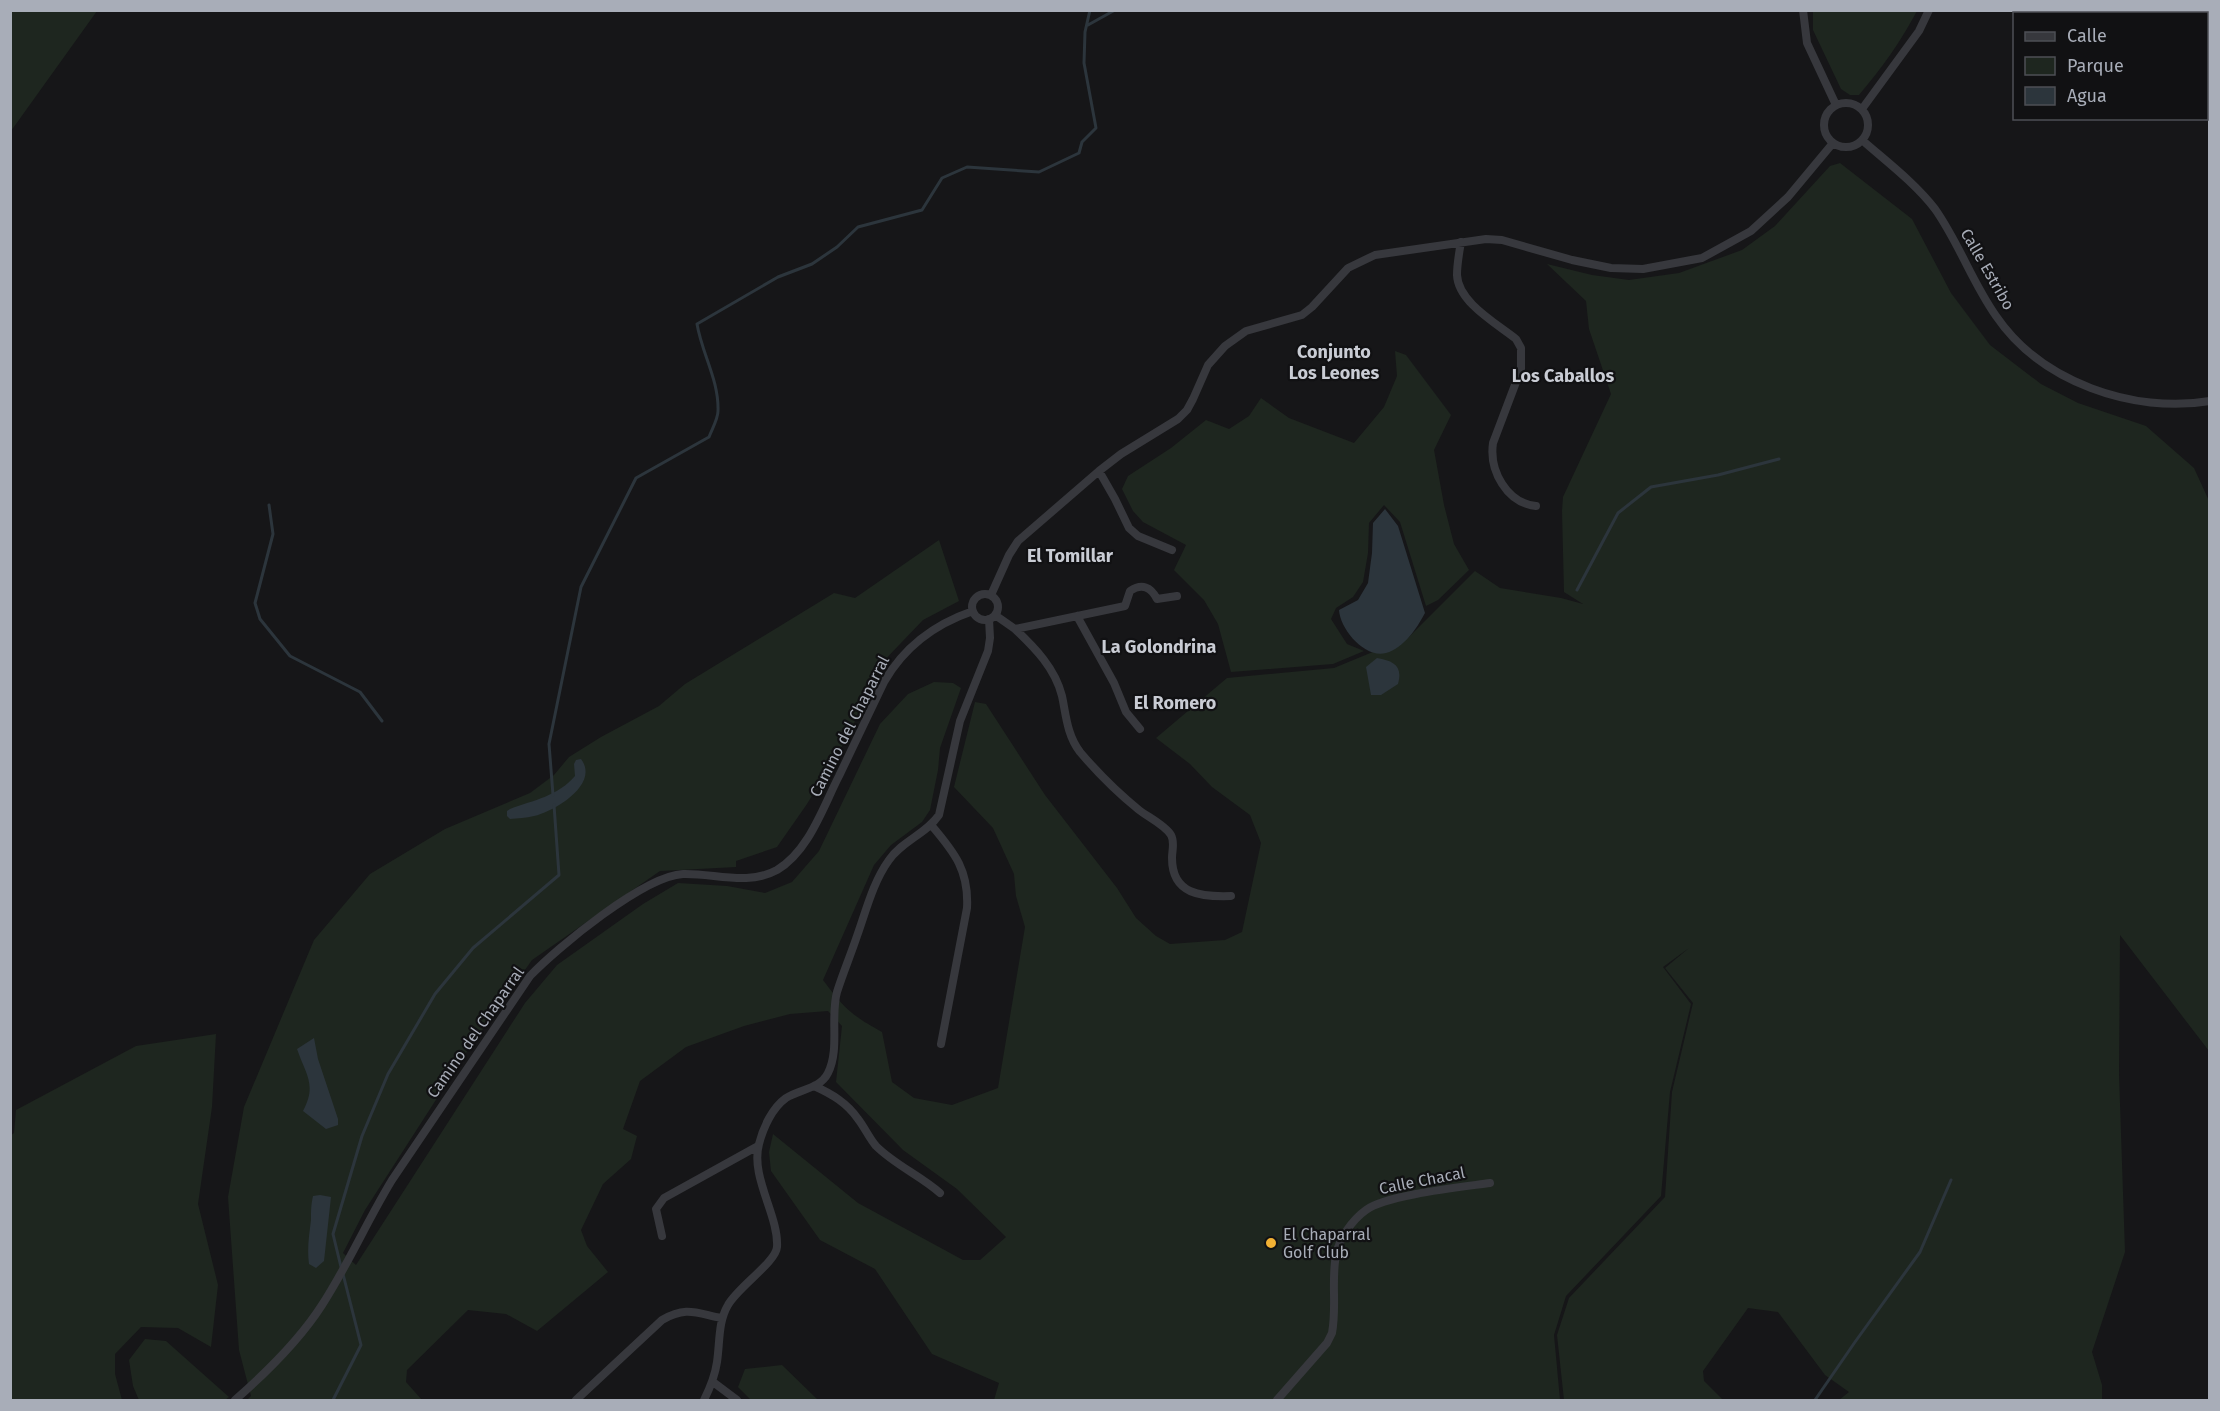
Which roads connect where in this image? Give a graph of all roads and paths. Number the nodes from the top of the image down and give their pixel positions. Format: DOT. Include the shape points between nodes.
graph roads {
  1 [pos="1803,10"];
  2 [pos="1929,10"];
  3 [pos="1836,105"];
  4 [pos="1862,109"];
  5 [pos="1862,140"];
  6 [pos="1833,143"];
  7 [pos="1461,242"];
  8 [pos="2210,401"];
  9 [pos="1099,471"];
  10 [pos="1536,506"];
  11 [pos="1172,550"];
  12 [pos="991,596"];
  13 [pos="1177,596"];
  14 [pos="973,611"];
  15 [pos="1077,616"];
  16 [pos="992,617"];
  17 [pos="1015,629"];
  18 [pos="1140,729"];
  19 [pos="932,826"];
  20 [pos="1231,896"];
  21 [pos="941,1044"];
  22 [pos="814,1086"];
  23 [pos="758,1146"];
  24 [pos="1490,1183"];
  25 [pos="940,1193"];
  26 [pos="662,1236"];
  27 [pos="722,1318"];
  28 [pos="713,1383"];
  29 [pos="235,1401"];
  30 [pos="576,1401"];
  31 [pos="704,1401"];
  32 [pos="737,1401"];
  33 [pos="1277,1401"];
  1 -- 3 [label="street" via="1807,43"];
  2 -- 4 [label="street" via="1919,31"];
  3 -- 4 [label="street" via="1850,103"];
  3 -- 6 [label="street" via="1824,123 1827,137"];
  4 -- 5 [label="street" via="1868,128"];
  5 -- 6 [label="street" via="1851,146"];
  5 -- 8 [label="street, Calle Estribo" via="1933,207 1997,319 2027,350 2059,372 2105,394 2163,404"];
  6 -- 7 [label="street" via="1788,197 1751,231 1702,258 1643,269 1611,268 1502,240"];
  7 -- 9 [label="street" via="1375,255 1360,261 1336,278 1302,315 1246,331 1216,354 1190,405 1178,419"];
  7 -- 10 [label="street" via="1457,277 1461,290 1467,300 1516,339 1521,348 1521,369 1493,443 1494,468 1509,493"];
  9 -- 11 [label="street" via="1129,528 1138,536"];
  9 -- 12 [label="street" via="1018,541"];
  12 -- 14 [label="street" via="982,594 975,599"];
  12 -- 16 [label="street" via="997,604"];
  13 -- 15 [label="street" via="1157,599 1148,587 1138,586 1130,591 1125,606"];
  14 -- 16 [label="street" via="981,619"];
  14 -- 29 [label="street, Camino del Chaparral" via="927,633 898,660 816,822 788,862 754,878 684,874 660,880 572,938 530,976 392,1180 322,1306 288,1349"];
  15 -- 17 [label="street"];
  15 -- 18 [label="street" via="1126,712"];
  16 -- 17 [label="street"];
  16 -- 19 [label="street" via="988,651 960,721 939,815"];
  17 -- 20 [label="street" via="1041,654 1055,678 1079,750 1172,837 1174,874 1179,882 1198,894"];
  19 -- 21 [label="street" via="960,863 968,894"];
  19 -- 22 [label="street" via="899,848 878,879 837,993 831,1063 822,1082"];
  22 -- 23 [label="street" via="777,1107"];
  22 -- 25 [label="street" via="846,1105 876,1146"];
  23 -- 26 [label="street" via="664,1198 656,1209"];
  23 -- 27 [label="street" via="759,1172 777,1249 773,1258 739,1290"];
  24 -- 33 [label="street, Calle Chacal" via="1391,1200 1366,1210 1354,1221 1336,1257 1332,1333"];
  27 -- 28 [label="street"];
  27 -- 30 [label="street" via="676,1312 662,1320"];
  28 -- 31 [label="street"];
  28 -- 32 [label="street"];
}
